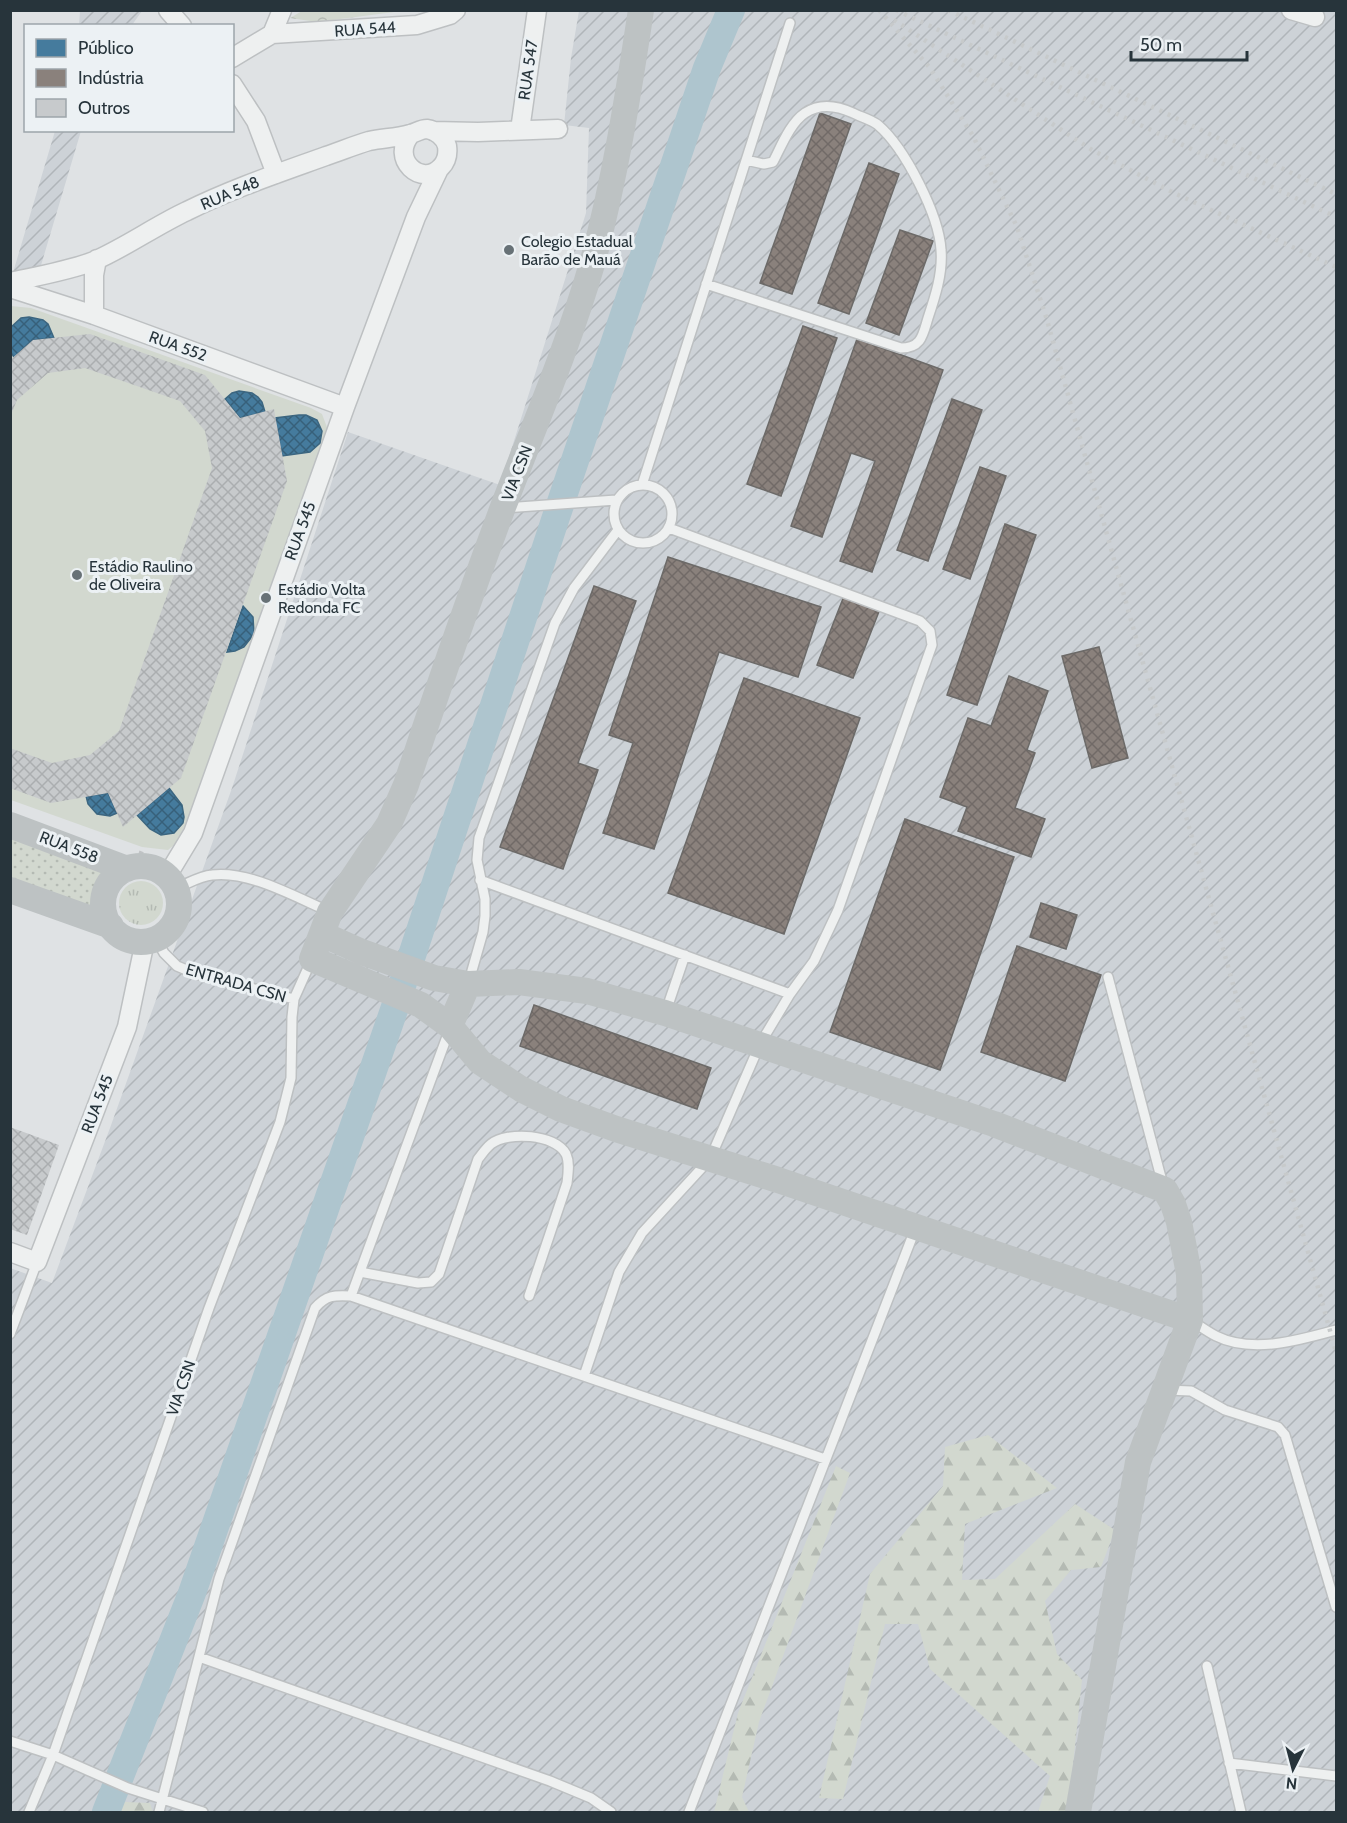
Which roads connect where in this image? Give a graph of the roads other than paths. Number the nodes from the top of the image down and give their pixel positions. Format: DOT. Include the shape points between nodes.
graph roads {
  1 [pos="168,10"];
  2 [pos="282,10"];
  3 [pos="456,10"];
  4 [pos="537,10"];
  5 [pos="641,10"];
  6 [pos="1291,10"];
  7 [pos="1315,17"];
  8 [pos="790,23"];
  9 [pos="180,24"];
  10 [pos="272,34"];
  11 [pos="234,57"];
  12 [pos="234,87"];
  13 [pos="558,129"];
  14 [pos="520,130"];
  15 [pos="433,131"];
  16 [pos="478,132"];
  17 [pos="411,134"];
  18 [pos="370,141"];
  19 [pos="746,160"];
  20 [pos="443,161"];
  21 [pos="409,165"];
  22 [pos="276,174"];
  23 [pos="416,217"];
  24 [pos="97,259"];
  25 [pos="10,282"];
  26 [pos="706,284"];
  27 [pos="10,288"];
  28 [pos="94,315"];
  29 [pos="345,407"];
  30 [pos="642,484"];
  31 [pos="616,500"];
  32 [pos="513,508"];
  33 [pos="669,528"];
  34 [pos="618,530"];
  35 [pos="10,825"];
  36 [pos="127,869"];
  37 [pos="480,880"];
  38 [pos="171,882"];
  39 [pos="10,890"];
  40 [pos="326,923"];
  41 [pos="111,926"];
  42 [pos="150,940"];
  43 [pos="685,955"];
  44 [pos="312,959"];
  45 [pos="1108,976"];
  46 [pos="468,984"];
  47 [pos="790,994"];
  48 [pos="294,999"];
  49 [pos="665,1013"];
  50 [pos="450,1026"];
  51 [pos="760,1044"];
  52 [pos="710,1160"];
  53 [pos="1165,1190"];
  54 [pos="916,1226"];
  55 [pos="10,1252"];
  56 [pos="37,1262"];
  57 [pos="360,1272"];
  58 [pos="351,1296"];
  59 [pos="529,1296"];
  60 [pos="1190,1320"];
  61 [pos="1336,1330"];
  62 [pos="10,1334"];
  63 [pos="584,1376"];
  64 [pos="1165,1390"];
  65 [pos="825,1459"];
  66 [pos="1336,1607"];
  67 [pos="199,1657"];
  68 [pos="1207,1666"];
  69 [pos="10,1741"];
  70 [pos="53,1755"];
  71 [pos="1229,1763"];
  72 [pos="1336,1776"];
  73 [pos="164,1798"];
  74 [pos="28,1812"];
  75 [pos="159,1812"];
  76 [pos="203,1812"];
  77 [pos="611,1812"];
  78 [pos="689,1812"];
  79 [pos="1078,1812"];
  80 [pos="1241,1812"];
  1 -- 9 [label="street"];
  2 -- 10 [label="street"];
  3 -- 10 [label="street, RUA 544" via="417,25"];
  4 -- 14 [label="street, RUA 547"];
  5 -- 32 [label="street, VIA CSN" via="621,141 605,213"];
  6 -- 7 [label="street"];
  8 -- 19 [label="lane"];
  10 -- 11 [label="street, RUA 544"];
  12 -- 22 [label="street" via="256,121"];
  13 -- 14 [label="street"];
  14 -- 16 [label="street"];
  15 -- 16 [label="street"];
  15 -- 17 [label="street"];
  15 -- 20 [label="street" via="446,144"];
  16 -- 20 [label="street" via="459,141"];
  17 -- 18 [label="street, RUA 548"];
  17 -- 21 [label="street" via="403,149"];
  18 -- 21 [label="street" via="391,150"];
  18 -- 22 [label="street, RUA 548"];
  19 -- 26 [label="lane"];
  19 -- 26 [label="lane" via="773,162 796,121 806,112 823,106 843,109 877,124 903,153 934,219 942,251 937,291 923,335 910,348 901,348"];
  20 -- 21 [label="street" via="431,173 423,174"];
  20 -- 23 [label="street, RUA 545"];
  21 -- 23 [label="street, RUA 545" via="418,192"];
  22 -- 24 [label="street, RUA 548" via="187,211"];
  23 -- 29 [label="street, RUA 545"];
  24 -- 25 [label="street, RUA 548"];
  24 -- 28 [label="street"];
  26 -- 30 [label="lane"];
  27 -- 28 [label="street, RUA 552"];
  28 -- 29 [label="street, RUA 552"];
  29 -- 38 [label="street, RUA 545" via="193,833"];
  30 -- 31 [label="lane" via="631,487"];
  30 -- 33 [label="lane" via="668,498 672,518"];
  31 -- 32 [label="lane"];
  31 -- 34 [label="lane" via="613,510"];
  32 -- 40 [label="street, VIA CSN" via="389,824"];
  33 -- 34 [label="lane" via="654,541 644,543 624,537"];
  33 -- 47 [label="lane" via="920,621 930,630 932,645 838,910 814,961"];
  34 -- 37 [label="lane" via="574,588 555,623 479,838"];
  35 -- 36 [label="street, RUA 558"];
  36 -- 38 [label="street" via="148,867"];
  36 -- 41 [label="street" via="117,874 105,894 105,916"];
  37 -- 43 [label="lane"];
  37 -- 46 [label="lane" via="485,899 483,932"];
  38 -- 40 [label="lane" via="211,875 255,881"];
  38 -- 42 [label="street" via="179,899 178,912 166,932"];
  39 -- 41 [label="street"];
  40 -- 44 [label="street, VIA CSN"];
  40 -- 46 [label="street" via="362,952 434,978"];
  41 -- 42 [label="street" via="132,940"];
  42 -- 48 [label="lane, ENTRADA CSN" via="177,966 196,974"];
  42 -- 56 [label="street, RUA 545" via="127,1027"];
  43 -- 47 [label="lane"];
  43 -- 49 [label="lane"];
  44 -- 48 [label="lane, VIA CSN"];
  44 -- 50 [label="street" via="421,1005"];
  45 -- 53 [label="lane"];
  46 -- 49 [label="street" via="519,982 587,991"];
  46 -- 50 [label="street"];
  47 -- 51 [label="lane"];
  48 -- 70 [label="lane, VIA CSN" via="291,1078 280,1122 209,1308"];
  49 -- 51 [label="street"];
  50 -- 52 [label="street" via="480,1062 521,1089 561,1109"];
  50 -- 57 [label="lane"];
  51 -- 52 [label="lane"];
  51 -- 53 [label="street" via="994,1124"];
  52 -- 54 [label="street"];
  52 -- 63 [label="lane" via="642,1233 619,1272"];
  53 -- 60 [label="street" via="1179,1222 1189,1274"];
  54 -- 60 [label="street"];
  54 -- 65 [label="lane"];
  55 -- 56 [label="street"];
  56 -- 62 [label="lane"];
  57 -- 58 [label="lane"];
  57 -- 59 [label="lane" via="431,1282 440,1274 478,1159 491,1144 507,1137 532,1136 553,1143 565,1153 569,1166 567,1183"];
  58 -- 63 [label="lane"];
  58 -- 67 [label="lane" via="333,1295 322,1299 315,1308 219,1579"];
  60 -- 61 [label="lane" via="1218,1337 1252,1345 1292,1342"];
  60 -- 64 [label="street"];
  63 -- 65 [label="lane"];
  64 -- 66 [label="lane" via="1191,1391 1225,1410 1278,1427 1285,1435"];
  64 -- 79 [label="street" via="1138,1462"];
  65 -- 78 [label="lane"];
  67 -- 73 [label="lane"];
  67 -- 77 [label="lane" via="550,1781 591,1798"];
  68 -- 71 [label="lane"];
  69 -- 70 [label="lane"];
  70 -- 73 [label="lane" via="128,1788"];
  70 -- 74 [label="lane, VIA CSN"];
  71 -- 72 [label="lane"];
  71 -- 80 [label="lane"];
  73 -- 75 [label="lane"];
  73 -- 76 [label="lane"];
}
